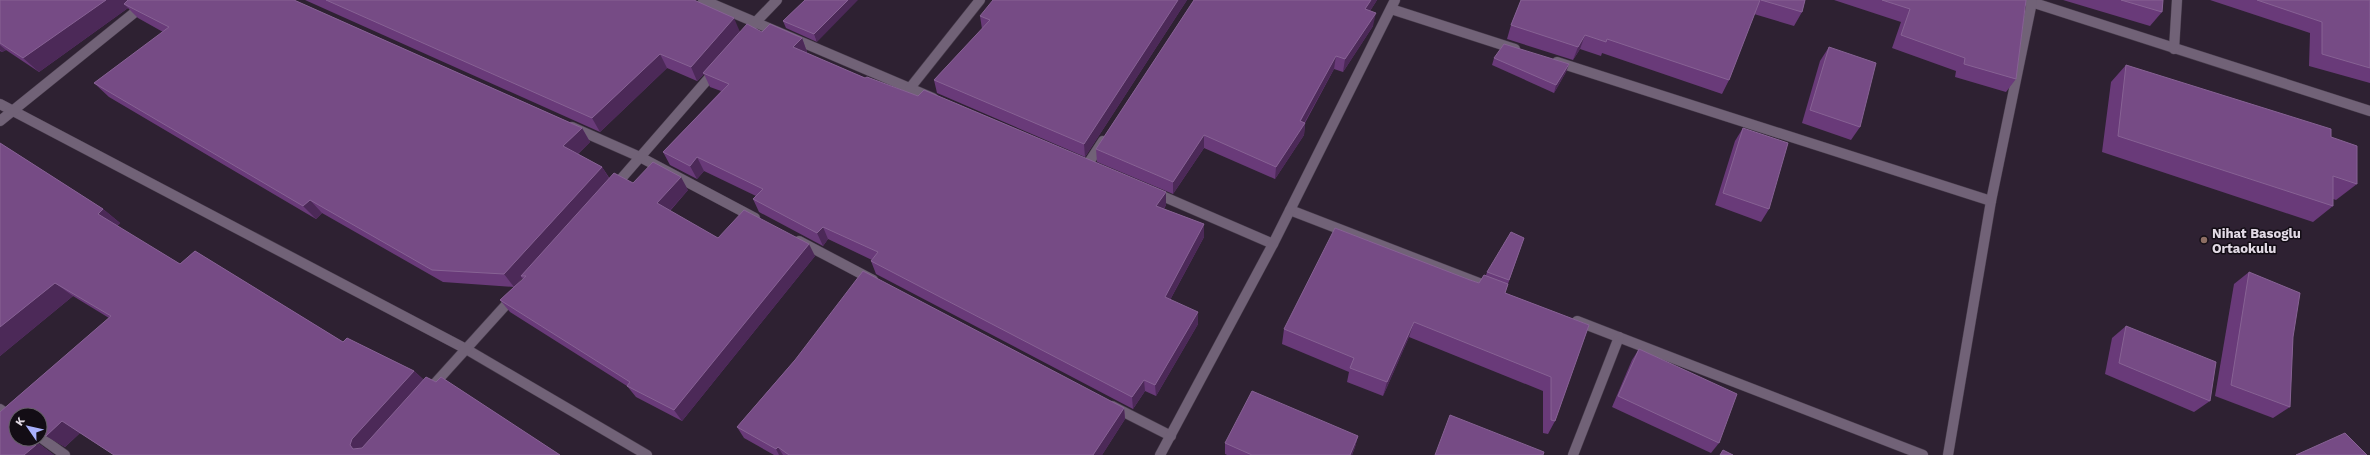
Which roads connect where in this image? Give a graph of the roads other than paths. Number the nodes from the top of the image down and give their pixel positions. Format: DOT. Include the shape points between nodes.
graph roads {
  1 [pos="150,0"];
  2 [pos="703,0"];
  3 [pos="777,0"];
  4 [pos="980,0"];
  5 [pos="2177,0"];
  6 [pos="2028,1"];
  7 [pos="1393,4"];
  8 [pos="756,22"];
  9 [pos="746,34"];
  10 [pos="2174,49"];
  11 [pos="1527,53"];
  12 [pos="1550,60"];
  13 [pos="721,63"];
  14 [pos="910,88"];
  15 [pos="945,103"];
  16 [pos="0,104"];
  17 [pos="13,111"];
  18 [pos="2370,111"];
  19 [pos="0,121"];
  20 [pos="562,122"];
  21 [pos="1110,131"];
  22 [pos="640,158"];
  23 [pos="1088,164"];
  24 [pos="1145,188"];
  25 [pos="608,192"];
  26 [pos="1991,201"];
  27 [pos="1290,210"];
  28 [pos="768,224"];
  29 [pos="789,236"];
  30 [pos="1272,244"];
  31 [pos="881,284"];
  32 [pos="1494,289"];
  33 [pos="519,291"];
  34 [pos="1567,317"];
  35 [pos="1619,337"];
  36 [pos="466,349"];
  37 [pos="424,396"];
  38 [pos="1100,399"];
  39 [pos="1171,436"];
  40 [pos="48,443"];
  41 [pos="65,455"];
  42 [pos="647,455"];
  43 [pos="1160,455"];
  44 [pos="1573,455"];
  45 [pos="1923,455"];
  46 [pos="1948,455"];
  1 -- 17 [label="street"];
  2 -- 8 [label="street"];
  3 -- 8 [label="street"];
  4 -- 14 [label="street"];
  5 -- 10 [label="street"];
  6 -- 10 [label="street"];
  6 -- 26 [label="street"];
  7 -- 11 [label="street"];
  7 -- 27 [label="street"];
  8 -- 9 [label="street"];
  8 -- 14 [label="street"];
  10 -- 18 [label="street"];
  12 -- 26 [label="street"];
  13 -- 22 [label="street"];
  14 -- 15 [label="street"];
  16 -- 17 [label="street"];
  17 -- 19 [label="street"];
  17 -- 36 [label="street"];
  20 -- 22 [label="street"];
  21 -- 23 [label="street"];
  22 -- 25 [label="street"];
  22 -- 28 [label="street"];
  24 -- 30 [label="street"];
  26 -- 46 [label="street"];
  27 -- 30 [label="street"];
  27 -- 32 [label="street"];
  29 -- 31 [label="street"];
  30 -- 39 [label="street"];
  33 -- 36 [label="street"];
  34 -- 35 [label="street"];
  35 -- 44 [label="street"];
  35 -- 45 [label="street"];
  36 -- 37 [label="street"];
  36 -- 42 [label="street"];
  38 -- 39 [label="street"];
  39 -- 43 [label="street"];
  40 -- 41 [label="street"];
}
